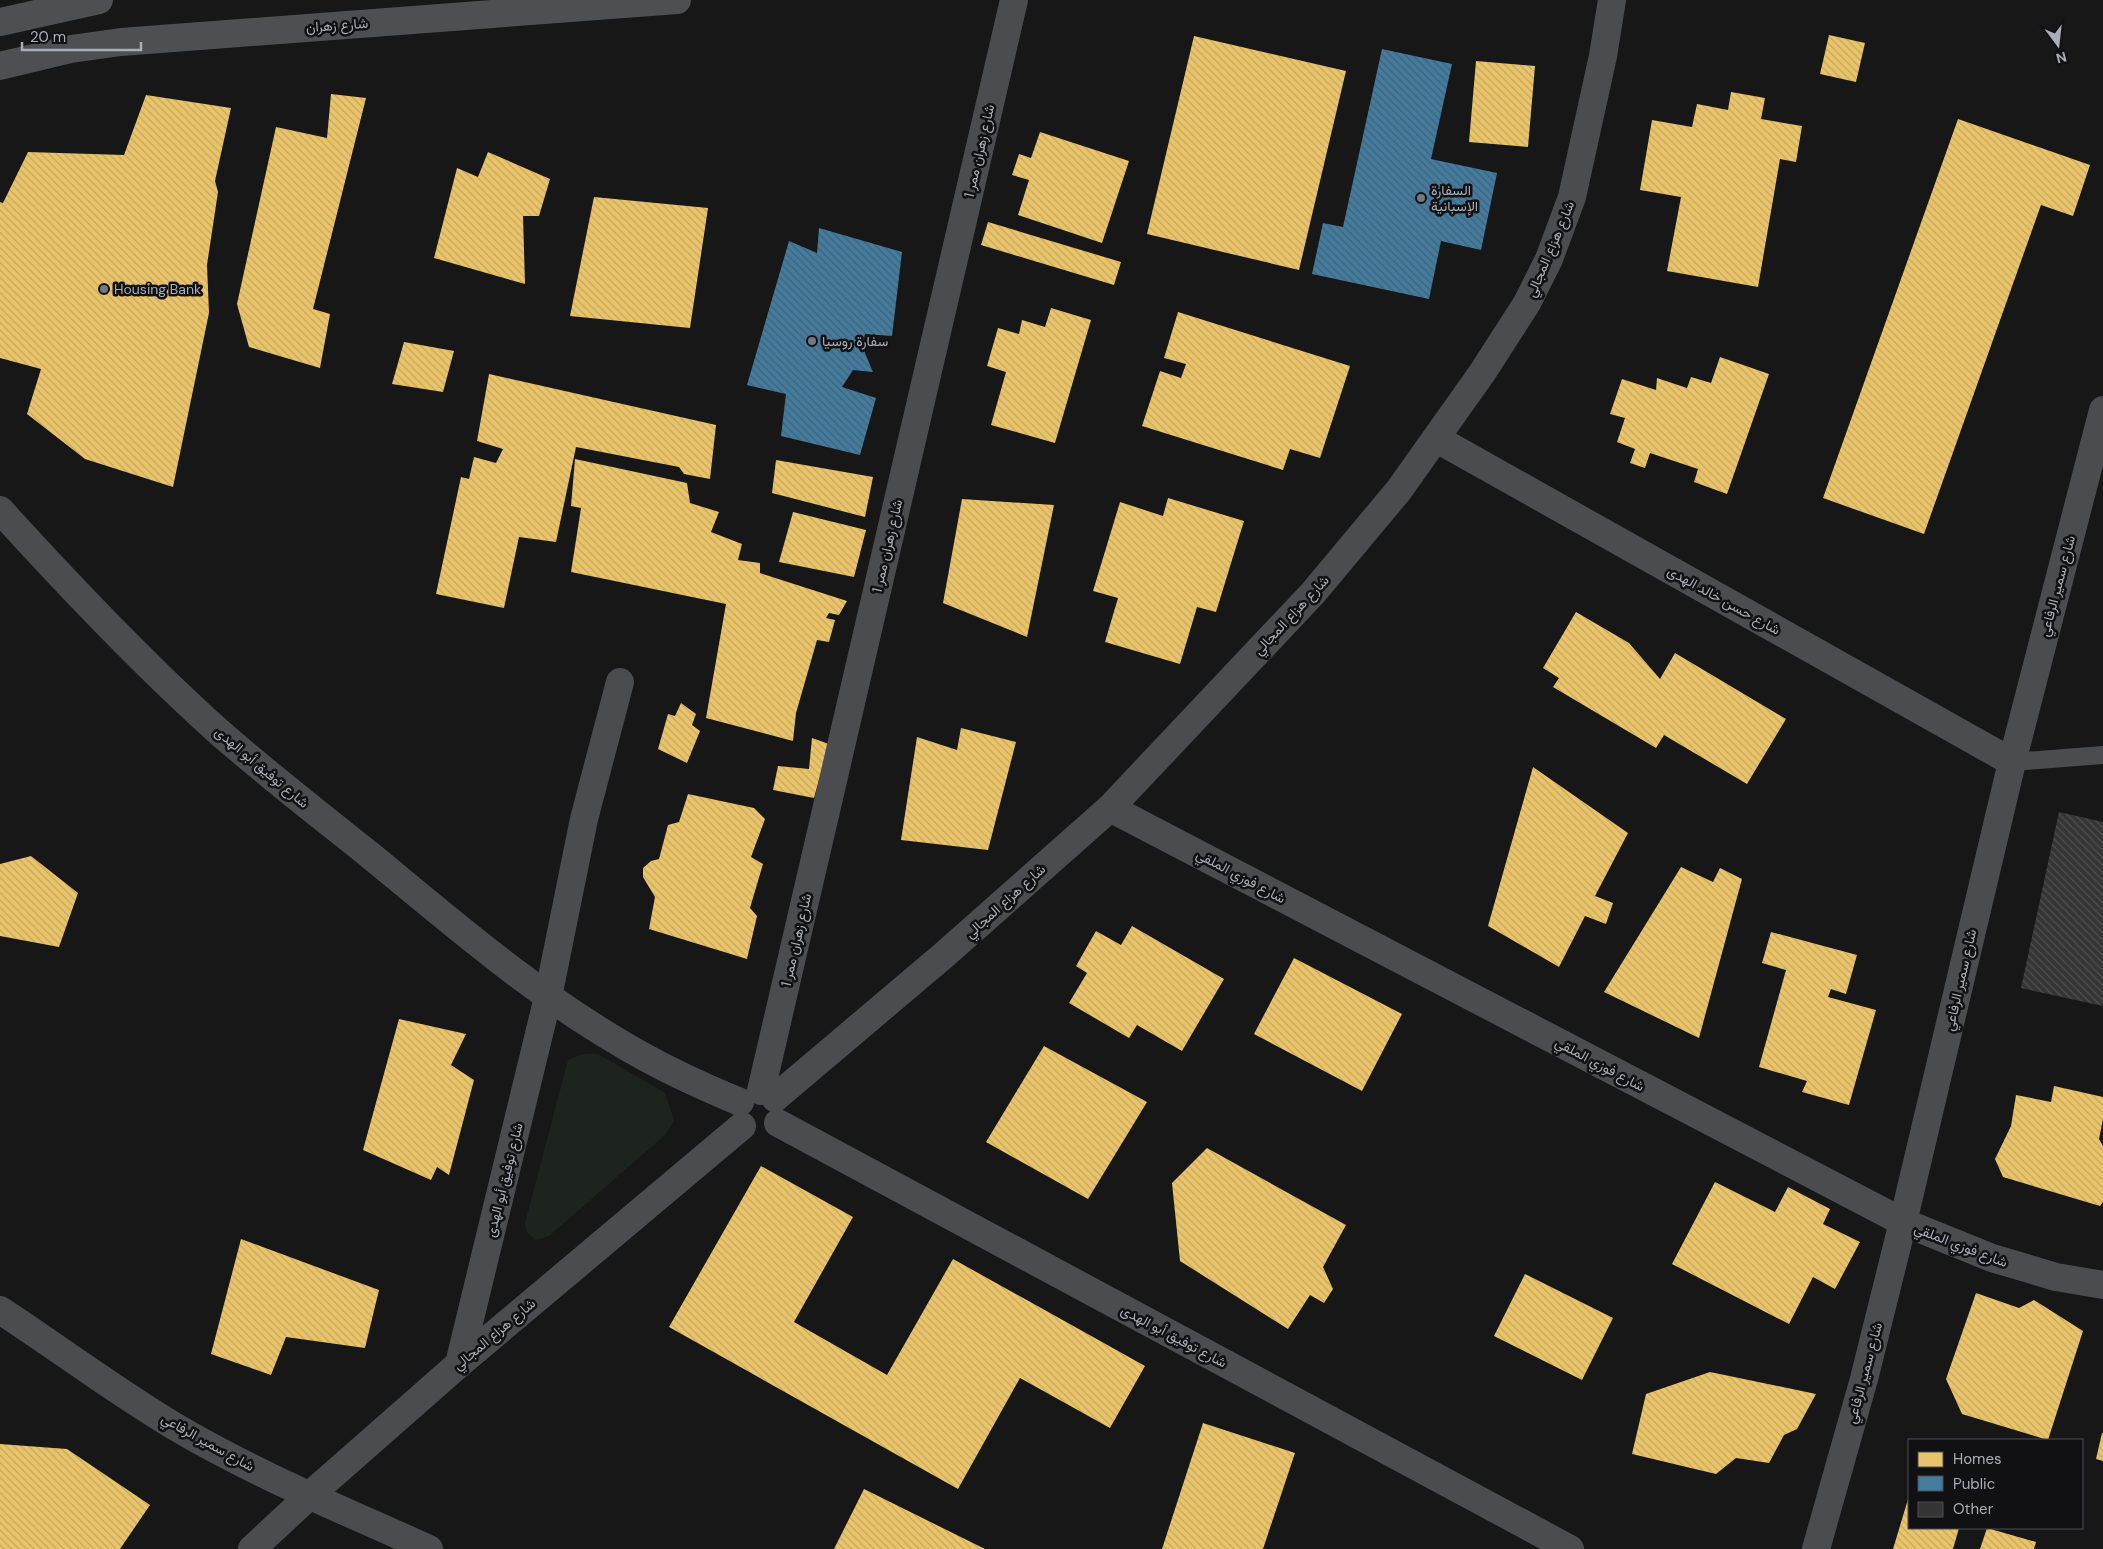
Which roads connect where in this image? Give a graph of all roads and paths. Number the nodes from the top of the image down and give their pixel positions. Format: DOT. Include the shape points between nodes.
graph roads {
  1 [pos="99,0"];
  2 [pos="677,0"];
  3 [pos="1014,0"];
  4 [pos="1612,0"];
  5 [pos="1,20"];
  6 [pos="0,66"];
  7 [pos="2103,410"];
  8 [pos="1436,439"];
  9 [pos="0,510"];
  10 [pos="620,682"];
  11 [pos="2103,755"];
  12 [pos="2012,762"];
  13 [pos="1110,808"];
  14 [pos="548,997"];
  15 [pos="759,1108"];
  16 [pos="1903,1222"];
  17 [pos="2103,1285"];
  18 [pos="0,1310"];
  19 [pos="459,1364"];
  20 [pos="310,1495"];
  21 [pos="252,1549"];
  22 [pos="429,1549"];
  23 [pos="1570,1549"];
  24 [pos="1816,1549"];
  1 -- 5 [label="main road"];
  2 -- 6 [label="main road, شارع زهران" via="121,42 71,49"];
  3 -- 15 [label="street, شارع زهران ممر 1"];
  4 -- 8 [label="street, شارع هزاع المجالي" via="1572,197 1549,259 1526,304"];
  7 -- 12 [label="street, شارع سمير الرفاعي"];
  8 -- 12 [label="street, شارع حسن خالد الهدى"];
  8 -- 13 [label="street, شارع هزاع المجالي" via="1399,490 1313,593"];
  9 -- 14 [label="street, شارع توفيق أبو الهدى" via="71,588 220,732 469,937"];
  10 -- 14 [label="street, شارع توفيق أبو الهدى" via="584,819"];
  11 -- 12 [label="lane"];
  12 -- 16 [label="street, شارع سمير الرفاعي"];
  13 -- 15 [label="street, شارع هزاع المجالي" via="944,955"];
  13 -- 16 [label="street, شارع فوزي الملقي"];
  14 -- 15 [label="street, شارع توفيق أبو الهدى" via="622,1045 700,1085"];
  14 -- 19 [label="street, شارع توفيق أبو الهدى"];
  15 -- 19 [label="street, شارع هزاع المجالي"];
  15 -- 23 [label="street, شارع توفيق أبو الهدى"];
  16 -- 17 [label="street, شارع فوزي الملقي" via="1992,1258 2056,1277"];
  16 -- 24 [label="street, شارع سمير الرفاعي" via="1864,1379"];
  18 -- 20 [label="street, شارع سمير الرفاعي" via="173,1426"];
  19 -- 20 [label="street, شارع هزاع المجالي"];
  20 -- 21 [label="street, شارع هزاع المجالي"];
  20 -- 22 [label="street, شارع سمير الرفاعي"];
}
